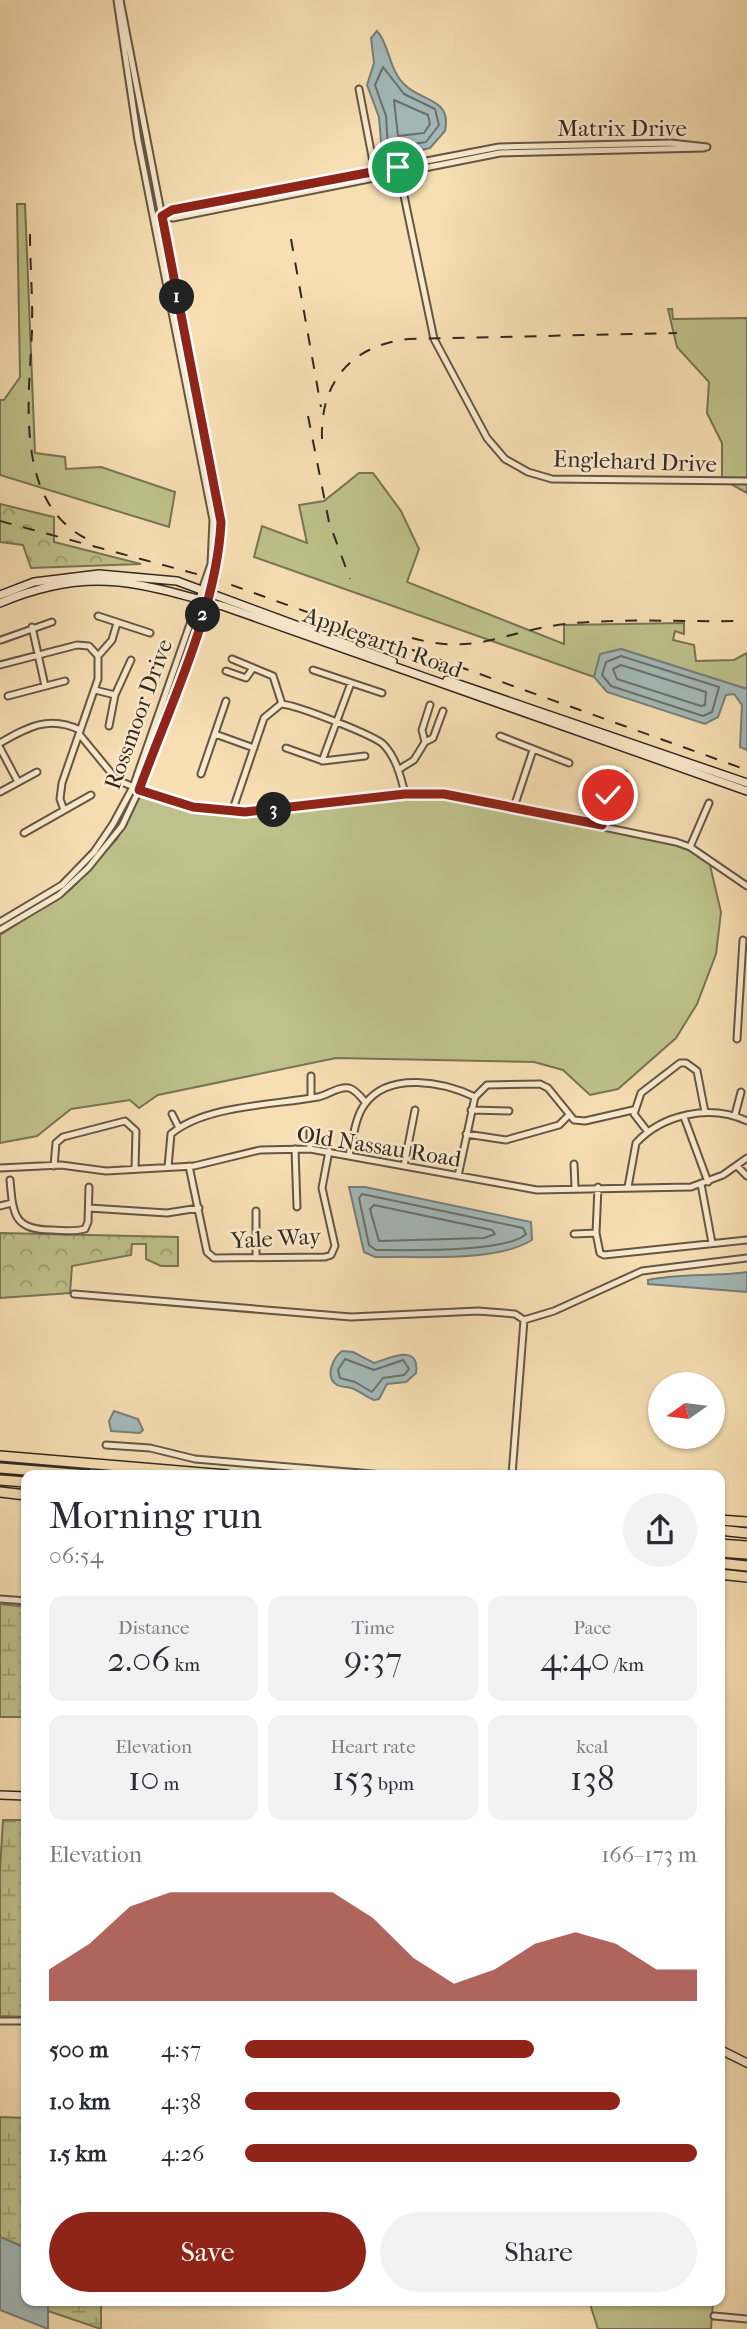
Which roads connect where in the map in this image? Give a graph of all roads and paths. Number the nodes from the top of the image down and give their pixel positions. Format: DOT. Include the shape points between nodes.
graph roads {
  1 [pos="119,0"];
  2 [pos="359,89"];
  3 [pos="375,170"];
  4 [pos="399,170"];
  5 [pos="376,178"];
  6 [pos="162,216"];
  7 [pos="747,481"];
  8 [pos="201,590"];
  9 [pos="0,595"];
  10 [pos="209,598"];
  11 [pos="198,599"];
  12 [pos="0,603"];
  13 [pos="98,617"];
  14 [pos="52,622"];
  15 [pos="117,623"];
  16 [pos="32,627"];
  17 [pos="150,633"];
  18 [pos="1,640"];
  19 [pos="37,656"];
  20 [pos="98,656"];
  21 [pos="232,659"];
  22 [pos="131,660"];
  23 [pos="0,665"];
  24 [pos="253,668"];
  25 [pos="313,670"];
  26 [pos="226,671"];
  27 [pos="65,681"];
  28 [pos="351,683"];
  29 [pos="45,686"];
  30 [pos="94,690"];
  31 [pos="382,693"];
  32 [pos="115,695"];
  33 [pos="8,696"];
  34 [pos="226,701"];
  35 [pos="282,704"];
  36 [pos="430,705"];
  37 [pos="443,711"];
  38 [pos="335,724"];
  39 [pos="109,726"];
  40 [pos="80,733"];
  41 [pos="215,734"];
  42 [pos="500,736"];
  43 [pos="425,742"];
  44 [pos="0,745"];
  45 [pos="254,748"];
  46 [pos="286,748"];
  47 [pos="533,750"];
  48 [pos="365,756"];
  49 [pos="322,761"];
  50 [pos="569,763"];
  51 [pos="398,769"];
  52 [pos="610,770"];
  53 [pos="37,772"];
  54 [pos="201,774"];
  55 [pos="624,774"];
  56 [pos="18,782"];
  57 [pos="747,783"];
  58 [pos="136,789"];
  59 [pos="747,791"];
  60 [pos="0,792"];
  61 [pos="405,794"];
  62 [pos="91,795"];
  63 [pos="608,795"];
  64 [pos="709,803"];
  65 [pos="514,807"];
  66 [pos="64,810"];
  67 [pos="232,812"];
  68 [pos="602,825"];
  69 [pos="24,833"];
  70 [pos="690,847"];
  71 [pos="747,886"];
  72 [pos="0,922"];
  73 [pos="0,930"];
  74 [pos="743,940"];
  75 [pos="744,985"];
  76 [pos="737,1039"];
  77 [pos="311,1076"];
  78 [pos="741,1092"];
  79 [pos="475,1097"];
  80 [pos="311,1098"];
  81 [pos="365,1102"];
  82 [pos="415,1110"];
  83 [pos="471,1110"];
  84 [pos="634,1110"];
  85 [pos="509,1111"];
  86 [pos="705,1112"];
  87 [pos="172,1114"];
  88 [pos="569,1115"];
  89 [pos="735,1115"];
  90 [pos="684,1116"];
  91 [pos="747,1121"];
  92 [pos="179,1128"];
  93 [pos="310,1130"];
  94 [pos="648,1132"];
  95 [pos="466,1134"];
  96 [pos="295,1149"];
  97 [pos="310,1149"];
  98 [pos="329,1151"];
  99 [pos="349,1155"];
  100 [pos="747,1158"];
  101 [pos="574,1164"];
  102 [pos="54,1166"];
  103 [pos="189,1166"];
  104 [pos="404,1166"];
  105 [pos="737,1166"];
  106 [pos="168,1167"];
  107 [pos="0,1168"];
  108 [pos="135,1169"];
  109 [pos="458,1176"];
  110 [pos="747,1176"];
  111 [pos="10,1181"];
  112 [pos="704,1183"];
  113 [pos="89,1187"];
  114 [pos="575,1187"];
  115 [pos="598,1187"];
  116 [pos="628,1187"];
  117 [pos="12,1203"];
  118 [pos="0,1206"];
  119 [pos="297,1207"];
  120 [pos="89,1208"];
  121 [pos="199,1208"];
  122 [pos="256,1212"];
  123 [pos="596,1233"];
  124 [pos="574,1234"];
  125 [pos="747,1240"];
  126 [pos="712,1243"];
  127 [pos="257,1257"];
  128 [pos="747,1258"];
  129 [pos="74,1294"];
  130 [pos="524,1320"];
  131 [pos="106,1445"];
  132 [pos="0,1456"];
  133 [pos="0,1468"];
  134 [pos="25,1470"];
  135 [pos="167,1470"];
  136 [pos="325,1470"];
  137 [pos="512,1470"];
  138 [pos="0,1480"];
  139 [pos="21,1482"];
  140 [pos="0,1492"];
  141 [pos="21,1494"];
  142 [pos="725,1520"];
  143 [pos="747,1522"];
  144 [pos="725,1531"];
  145 [pos="747,1533"];
  146 [pos="725,1544"];
  147 [pos="747,1546"];
  148 [pos="725,1552"];
  149 [pos="747,1554"];
  150 [pos="725,1564"];
  151 [pos="747,1566"];
  152 [pos="725,1575"];
  153 [pos="747,1577"];
  154 [pos="0,1598"];
  155 [pos="21,1600"];
  156 [pos="0,1796"];
  157 [pos="21,1796"];
  158 [pos="0,2021"];
  159 [pos="21,2021"];
  160 [pos="725,2052"];
  161 [pos="747,2063"];
  162 [pos="713,2316"];
  163 [pos="747,2319"];
  1 -- 6 [label="street, Rossmoor Drive"];
  1 -- 8 [label="street, Rossmoor Drive" via="138,140 213,520 214,545"];
  2 -- 3 [label="street"];
  3 -- 4 [label="street, Matrix Drive"];
  3 -- 5 [label="street"];
  3 -- 6 [label="street, Matrix Drive" via="172,210"];
  4 -- 4 [label="street, Matrix Drive" via="500,153 707,147 671,143 499,147"];
  4 -- 5 [label="street, Matrix Drive"];
  4 -- 7 [label="street, Englehard Drive" via="431,332 487,438 505,459 552,479"];
  5 -- 6 [label="street, Matrix Drive" via="173,218"];
  6 -- 10 [label="street, Rossmoor Drive" via="221,522 220,554"];
  8 -- 9 [label="main road, Applegarth Road" via="177,581 99,574 34,582"];
  8 -- 10 [label="main road, Applegarth Road"];
  8 -- 11 [label="street, Rossmoor Drive"];
  10 -- 11 [label="main road, Applegarth Road"];
  10 -- 57 [label="main road, Applegarth Road"];
  10 -- 58 [label="street, Rossmoor Drive"];
  10 -- 59 [label="main road, Applegarth Road"];
  11 -- 12 [label="main road, Applegarth Road" via="152,585 112,580 49,586"];
  11 -- 58 [label="street, Rossmoor Drive"];
  13 -- 15 [label="street"];
  14 -- 16 [label="street"];
  15 -- 17 [label="street"];
  15 -- 20 [label="street" via="112,640"];
  16 -- 18 [label="street"];
  16 -- 19 [label="street"];
  19 -- 20 [label="street" via="77,645 89,646"];
  19 -- 23 [label="street"];
  19 -- 29 [label="street"];
  20 -- 30 [label="street"];
  21 -- 24 [label="street"];
  22 -- 32 [label="street"];
  24 -- 26 [label="street" via="246,678"];
  24 -- 35 [label="street" via="273,676"];
  25 -- 28 [label="street"];
  27 -- 29 [label="street"];
  28 -- 31 [label="street"];
  28 -- 38 [label="street"];
  29 -- 33 [label="street"];
  30 -- 32 [label="street"];
  30 -- 40 [label="street"];
  32 -- 39 [label="street"];
  34 -- 41 [label="street"];
  35 -- 38 [label="street"];
  35 -- 45 [label="street" via="264,718"];
  36 -- 43 [label="street" via="422,730"];
  37 -- 43 [label="street" via="433,738"];
  38 -- 49 [label="street"];
  38 -- 51 [label="street" via="379,741"];
  40 -- 44 [label="street" via="66,724 45,722"];
  40 -- 58 [label="street" via="111,775"];
  40 -- 66 [label="street" via="62,783"];
  41 -- 45 [label="street"];
  41 -- 54 [label="street"];
  42 -- 47 [label="street"];
  43 -- 51 [label="street" via="414,760"];
  44 -- 56 [label="street"];
  45 -- 67 [label="street"];
  46 -- 49 [label="street"];
  47 -- 50 [label="street"];
  47 -- 65 [label="street"];
  48 -- 49 [label="street"];
  51 -- 61 [label="street"];
  52 -- 63 [label="street" via="604,786"];
  53 -- 56 [label="street"];
  55 -- 63 [label="street" via="617,791"];
  56 -- 60 [label="street"];
  58 -- 67 [label="street" via="165,800"];
  58 -- 72 [label="street, Rossmoor Drive" via="94,852 62,885"];
  58 -- 73 [label="street, Rossmoor Drive" via="122,825 88,868 59,895"];
  61 -- 65 [label="street" via="444,794"];
  61 -- 67 [label="street"];
  62 -- 66 [label="street"];
  63 -- 68 [label="street"];
  64 -- 70 [label="street"];
  65 -- 68 [label="street"];
  66 -- 69 [label="street"];
  68 -- 70 [label="street"];
  70 -- 71 [label="street"];
  74 -- 75 [label="street"];
  75 -- 76 [label="street"];
  77 -- 80 [label="street"];
  78 -- 89 [label="street"];
  79 -- 81 [label="street" via="454,1087 412,1083 388,1085"];
  79 -- 83 [label="street"];
  79 -- 88 [label="street" via="493,1084 540,1084"];
  80 -- 81 [label="street" via="346,1087"];
  80 -- 92 [label="street" via="261,1103"];
  81 -- 99 [label="street"];
  82 -- 104 [label="street"];
  83 -- 85 [label="street"];
  83 -- 95 [label="street"];
  84 -- 86 [label="street" via="642,1093 675,1066 686,1063 701,1080"];
  84 -- 88 [label="street" via="585,1121"];
  84 -- 94 [label="street"];
  86 -- 89 [label="street"];
  86 -- 90 [label="street"];
  87 -- 92 [label="street"];
  88 -- 95 [label="street" via="559,1125 506,1140"];
  89 -- 91 [label="street"];
  90 -- 94 [label="street"];
  90 -- 112 [label="street"];
  92 -- 106 [label="street" via="171,1134"];
  93 -- 97 [label="street"];
  94 -- 116 [label="street" via="632,1153"];
  95 -- 109 [label="street"];
  96 -- 97 [label="street, Old Nassau Road"];
  96 -- 103 [label="street, Old Nassau Road" via="260,1150"];
  96 -- 119 [label="street"];
  97 -- 98 [label="street, Old Nassau Road"];
  98 -- 99 [label="street, Old Nassau Road"];
  98 -- 127 [label="street, Yale Way" via="322,1188 334,1251 325,1257"];
  99 -- 104 [label="street, Old Nassau Road"];
  100 -- 105 [label="street, Old Nassau Road"];
  101 -- 114 [label="street"];
  102 -- 107 [label="street, Old Nassau Road"];
  102 -- 108 [label="street, Old Nassau Road"];
  102 -- 108 [label="street" via="57,1143 63,1137 125,1121 136,1131"];
  103 -- 106 [label="street, Old Nassau Road"];
  103 -- 121 [label="street, Yale Way"];
  104 -- 109 [label="street, Old Nassau Road"];
  105 -- 110 [label="street"];
  105 -- 112 [label="street, Old Nassau Road"];
  106 -- 108 [label="street, Old Nassau Road"];
  109 -- 114 [label="street, Old Nassau Road" via="522,1188"];
  111 -- 117 [label="street"];
  112 -- 116 [label="street, Old Nassau Road"];
  112 -- 126 [label="street"];
  113 -- 120 [label="street"];
  114 -- 115 [label="street, Old Nassau Road"];
  115 -- 116 [label="street, Old Nassau Road"];
  115 -- 123 [label="street"];
  117 -- 118 [label="street"];
  117 -- 120 [label="street" via="27,1229 79,1231 88,1226"];
  120 -- 121 [label="street" via="167,1213"];
  121 -- 127 [label="street, Yale Way" via="209,1255"];
  122 -- 127 [label="street"];
  123 -- 124 [label="street"];
  123 -- 126 [label="street" via="600,1253"];
  125 -- 126 [label="street"];
  128 -- 130 [label="street" via="642,1271"];
  129 -- 130 [label="street" via="351,1317 478,1311 515,1314"];
  130 -- 137 [label="street"];
  131 -- 136 [label="street" via="150,1448 195,1459"];
  132 -- 135 [label="highway"];
  133 -- 134 [label="highway"];
  138 -- 139 [label="highway"];
  140 -- 141 [label="highway"];
  142 -- 143 [label="highway"];
  144 -- 145 [label="highway"];
  146 -- 147 [label="highway"];
  148 -- 149 [label="highway"];
  150 -- 151 [label="highway"];
  152 -- 153 [label="highway"];
  154 -- 155 [label="street"];
  156 -- 157 [label="main road"];
  158 -- 159 [label="street"];
  160 -- 161 [label="main road"];
  162 -- 163 [label="street"];
}
